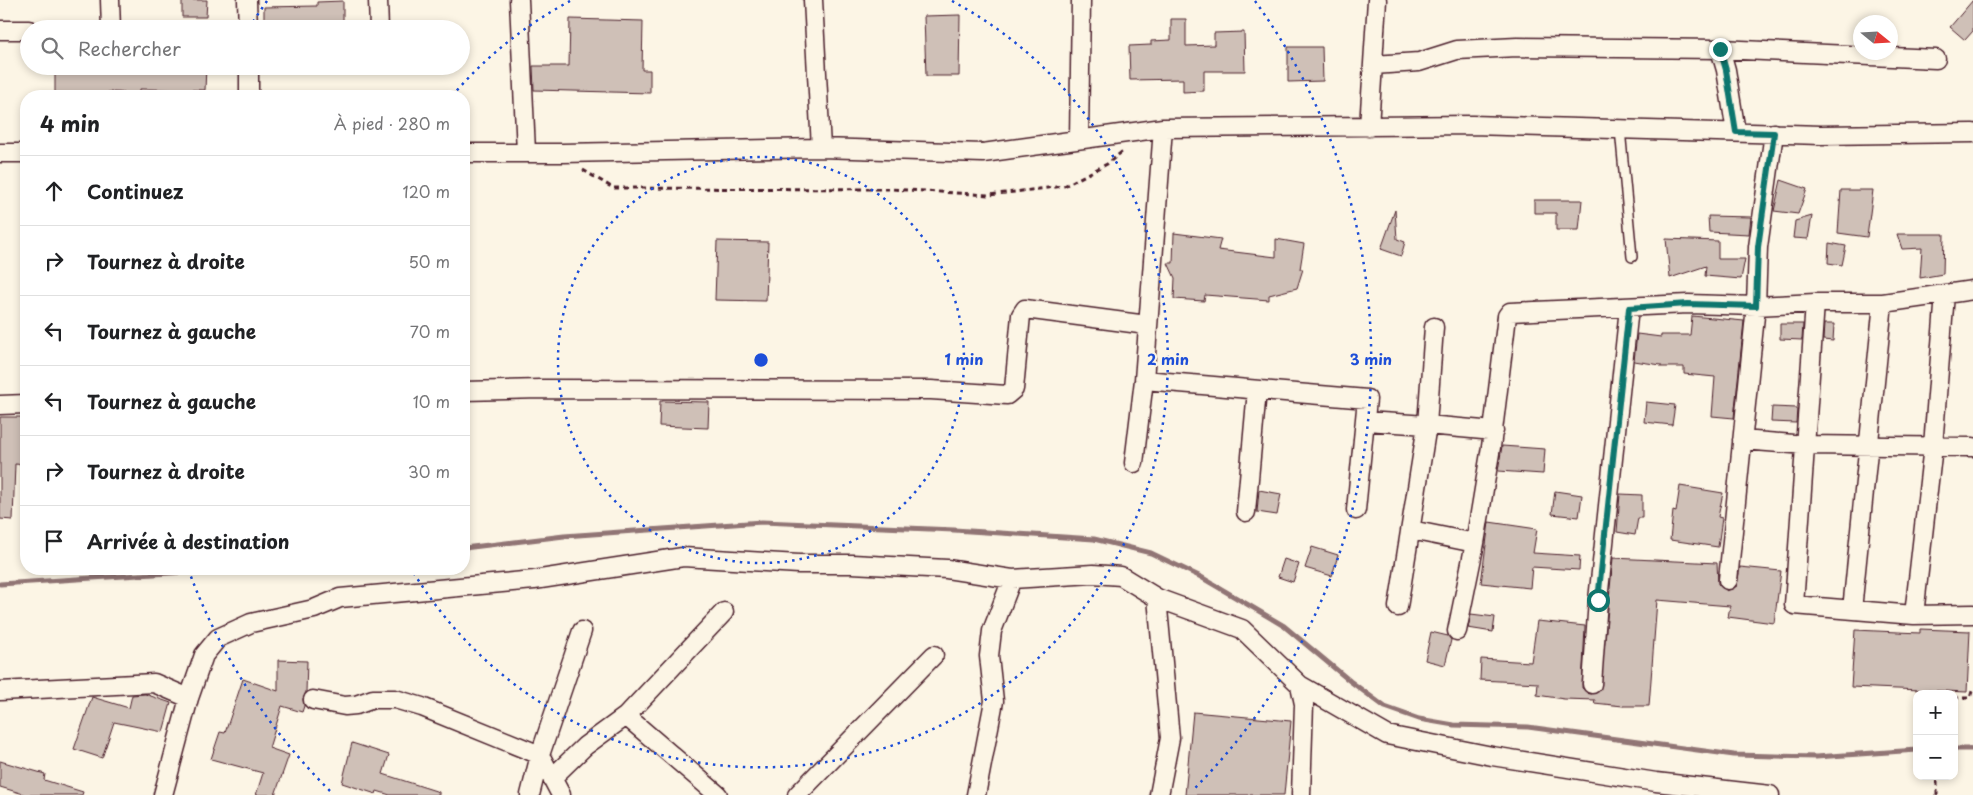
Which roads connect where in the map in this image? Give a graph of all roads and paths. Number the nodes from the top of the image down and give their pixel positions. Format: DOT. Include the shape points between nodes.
graph roads {
  1 [pos="110,0"];
  2 [pos="247,0"];
  3 [pos="378,0"];
  4 [pos="519,0"];
  5 [pos="813,0"];
  6 [pos="1081,0"];
  7 [pos="1378,0"];
  8 [pos="111,20"];
  9 [pos="248,20"];
  10 [pos="379,20"];
  11 [pos="0,30"];
  12 [pos="20,30"];
  13 [pos="1720,49"];
  14 [pos="1936,59"];
  15 [pos="1374,65"];
  16 [pos="249,75"];
  17 [pos="249,90"];
  18 [pos="1369,127"];
  19 [pos="1163,128"];
  20 [pos="1620,129"];
  21 [pos="1736,132"];
  22 [pos="1774,133"];
  23 [pos="1973,133"];
  24 [pos="1079,139"];
  25 [pos="1128,147"];
  26 [pos="821,148"];
  27 [pos="0,152"];
  28 [pos="526,152"];
  29 [pos="20,153"];
  30 [pos="470,153"];
  31 [pos="612,188"];
  32 [pos="1632,257"];
  33 [pos="1973,290"];
  34 [pos="1945,294"];
  35 [pos="1815,303"];
  36 [pos="1883,304"];
  37 [pos="1756,306"];
  38 [pos="1629,308"];
  39 [pos="1146,325"];
  40 [pos="1434,327"];
  41 [pos="1144,380"];
  42 [pos="1257,390"];
  43 [pos="470,391"];
  44 [pos="20,404"];
  45 [pos="0,405"];
  46 [pos="1366,421"];
  47 [pos="1427,426"];
  48 [pos="1494,430"];
  49 [pos="1742,440"];
  50 [pos="1806,445"];
  51 [pos="1868,445"];
  52 [pos="1933,446"];
  53 [pos="1973,447"];
  54 [pos="1134,463"];
  55 [pos="1356,510"];
  56 [pos="1246,512"];
  57 [pos="1411,530"];
  58 [pos="1475,543"];
  59 [pos="1012,579"];
  60 [pos="1728,580"];
  61 [pos="1157,598"];
  62 [pos="1398,607"];
  63 [pos="1852,610"];
  64 [pos="724,612"];
  65 [pos="1973,614"];
  66 [pos="1914,615"];
  67 [pos="582,631"];
  68 [pos="1457,631"];
  69 [pos="934,655"];
  70 [pos="1592,684"];
  71 [pos="1300,685"];
  72 [pos="1973,688"];
  73 [pos="0,691"];
  74 [pos="189,698"];
  75 [pos="1958,698"];
  76 [pos="313,700"];
  77 [pos="626,716"];
  78 [pos="540,755"];
  79 [pos="552,778"];
  80 [pos="1937,780"];
  81 [pos="163,795"];
  82 [pos="530,795"];
  83 [pos="561,795"];
  84 [pos="718,795"];
  85 [pos="797,795"];
  86 [pos="976,795"];
  87 [pos="1159,795"];
  88 [pos="1301,795"];
  89 [pos="1770,795"];
  90 [pos="1937,795"];
  1 -- 8 [label="street"];
  2 -- 9 [label="street"];
  3 -- 10 [label="street"];
  4 -- 28 [label="street"];
  5 -- 26 [label="street"];
  6 -- 24 [label="street"];
  7 -- 15 [label="street"];
  11 -- 12 [label="street"];
  13 -- 14 [label="street"];
  13 -- 15 [label="street" via="1517,47 1457,50 1418,62"];
  13 -- 21 [label="street"];
  15 -- 18 [label="street"];
  16 -- 17 [label="street"];
  18 -- 19 [label="street"];
  18 -- 20 [label="street" via="1472,125"];
  19 -- 24 [label="street"];
  19 -- 39 [label="street"];
  20 -- 21 [label="street"];
  20 -- 32 [label="lane"];
  21 -- 22 [label="street"];
  22 -- 23 [label="street"];
  22 -- 37 [label="street" via="1758,247"];
  24 -- 26 [label="street" via="983,154"];
  25 -- 31 [label="path" via="1107,164 1064,186 989,195 891,189"];
  26 -- 28 [label="street"];
  27 -- 29 [label="street"];
  28 -- 30 [label="street"];
  33 -- 34 [label="street"];
  34 -- 36 [label="street"];
  34 -- 52 [label="street"];
  35 -- 36 [label="street"];
  35 -- 37 [label="street"];
  35 -- 50 [label="street"];
  36 -- 51 [label="street"];
  37 -- 38 [label="street" via="1688,304"];
  37 -- 49 [label="street"];
  38 -- 48 [label="street" via="1510,312"];
  38 -- 70 [label="street"];
  39 -- 41 [label="street"];
  39 -- 43 [label="street" via="1025,309 1021,314 1014,389 1007,394 914,390"];
  40 -- 47 [label="street"];
  41 -- 42 [label="street"];
  41 -- 54 [label="street"];
  42 -- 46 [label="street" via="1367,398"];
  42 -- 56 [label="street"];
  44 -- 45 [label="street"];
  46 -- 47 [label="street"];
  46 -- 55 [label="street"];
  47 -- 48 [label="street"];
  47 -- 57 [label="street"];
  48 -- 58 [label="street"];
  49 -- 50 [label="street"];
  49 -- 60 [label="street"];
  50 -- 51 [label="street"];
  50 -- 63 [label="street" via="1794,605"];
  51 -- 52 [label="street"];
  51 -- 63 [label="street"];
  52 -- 53 [label="street"];
  52 -- 66 [label="street"];
  57 -- 58 [label="street"];
  57 -- 62 [label="street"];
  58 -- 68 [label="street"];
  59 -- 61 [label="street" via="1093,574 1121,576"];
  59 -- 74 [label="street" via="947,569 683,557 534,580 340,598 314,609 251,623 218,638 204,655"];
  59 -- 86 [label="street" via="992,631 989,656 994,701"];
  61 -- 71 [label="street" via="1242,629"];
  61 -- 87 [label="street" via="1170,738"];
  63 -- 66 [label="street"];
  64 -- 77 [label="street"];
  65 -- 66 [label="street"];
  67 -- 78 [label="street"];
  69 -- 85 [label="street"];
  71 -- 88 [label="street" via="1304,704"];
  71 -- 89 [label="street" via="1387,735 1636,779"];
  72 -- 75 [label="path" via="1970,698"];
  73 -- 74 [label="street" via="154,683"];
  74 -- 81 [label="street"];
  76 -- 78 [label="street" via="345,706 373,699 395,700"];
  77 -- 79 [label="street" via="585,746"];
  77 -- 84 [label="street"];
  78 -- 79 [label="street"];
  78 -- 82 [label="street"];
  79 -- 83 [label="street"];
  80 -- 90 [label="path"];
}
